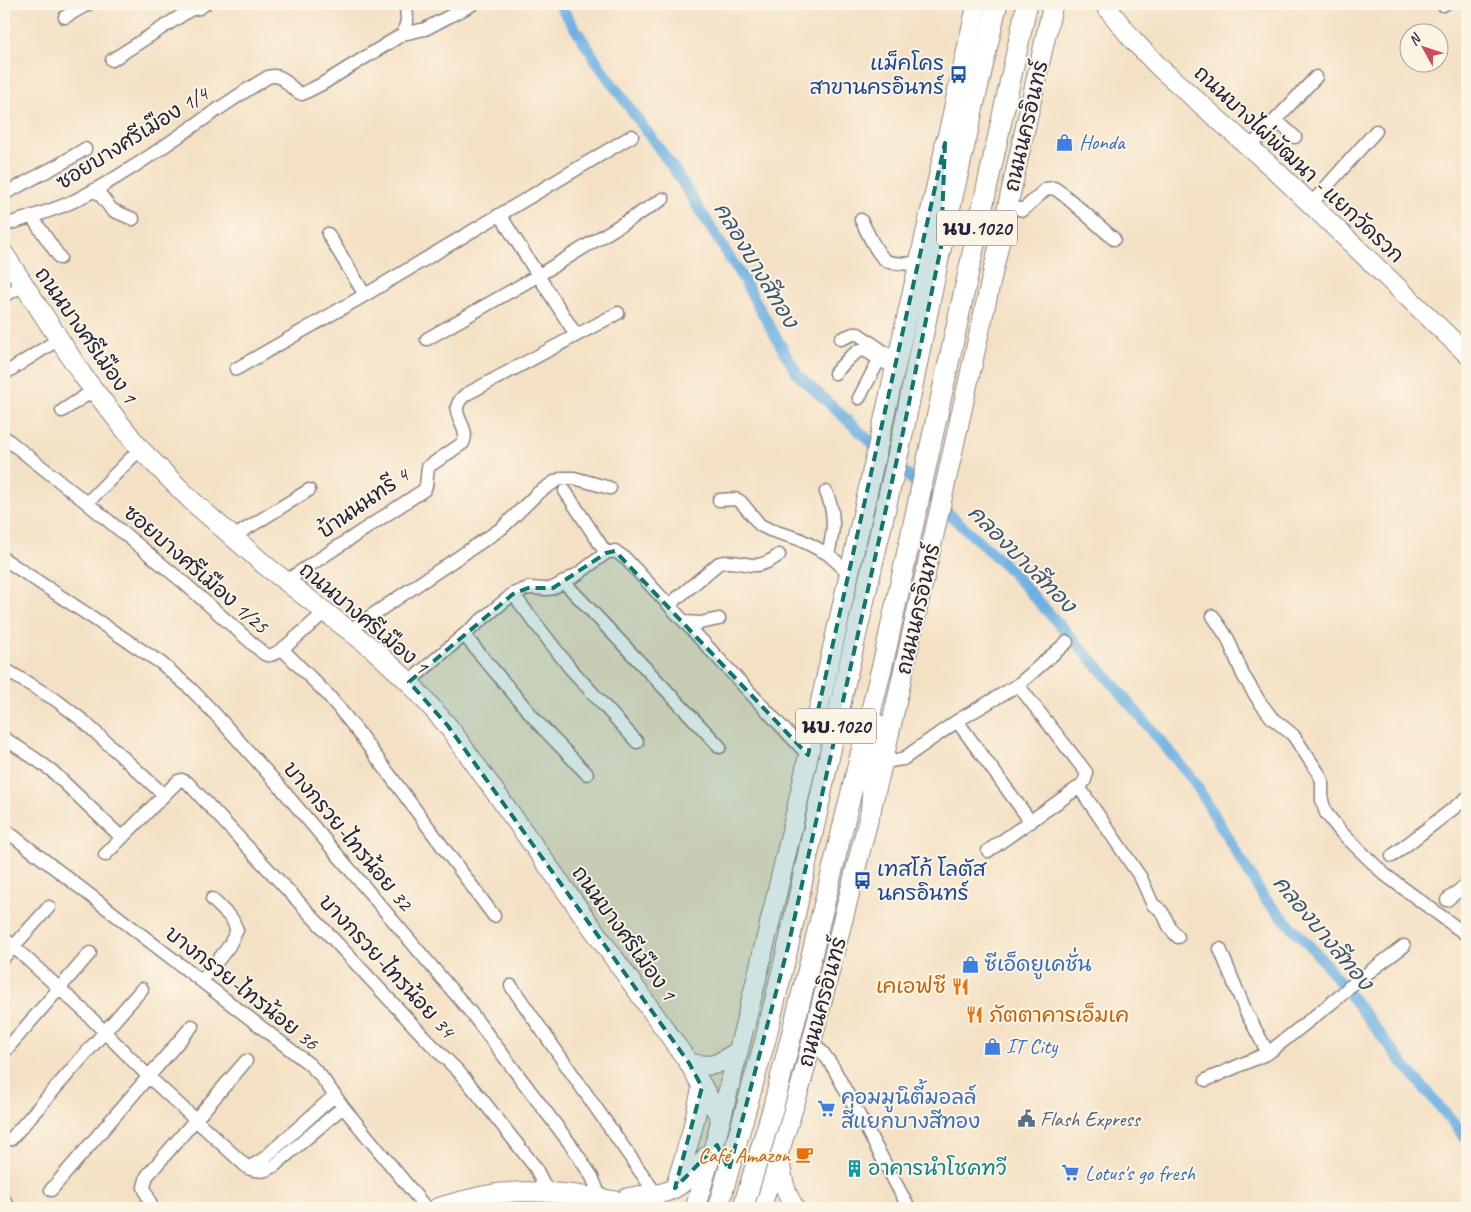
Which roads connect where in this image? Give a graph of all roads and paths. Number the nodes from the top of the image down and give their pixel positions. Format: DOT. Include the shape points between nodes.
graph roads {
  1 [pos="88,4"];
  2 [pos="205,4"];
  3 [pos="406,4"];
  4 [pos="473,4"];
  5 [pos="977,4"];
  6 [pos="997,4"];
  7 [pos="1027,4"];
  8 [pos="1053,4"];
  9 [pos="1104,4"];
  10 [pos="186,7"];
  11 [pos="65,17"];
  12 [pos="403,34"];
  13 [pos="112,60"];
  14 [pos="1316,77"];
  15 [pos="1276,120"];
  16 [pos="1376,131"];
  17 [pos="632,136"];
  18 [pos="1295,137"];
  19 [pos="945,142"];
  20 [pos="1250,147"];
  21 [pos="85,149"];
  22 [pos="96,189"];
  23 [pos="4,194"];
  24 [pos="663,199"];
  25 [pos="1311,204"];
  26 [pos="1008,206"];
  27 [pos="500,215"];
  28 [pos="32,217"];
  29 [pos="133,219"];
  30 [pos="861,220"];
  31 [pos="4,225"];
  32 [pos="328,234"];
  33 [pos="1114,239"];
  34 [pos="941,247"];
  35 [pos="4,254"];
  36 [pos="60,258"];
  37 [pos="919,263"];
  38 [pos="539,275"];
  39 [pos="24,285"];
  40 [pos="365,295"];
  41 [pos="4,296"];
  42 [pos="618,313"];
  43 [pos="576,336"];
  44 [pos="59,339"];
  45 [pos="427,339"];
  46 [pos="842,340"];
  47 [pos="1467,354"];
  48 [pos="890,363"];
  49 [pos="236,370"];
  50 [pos="835,373"];
  51 [pos="4,374"];
  52 [pos="94,390"];
  53 [pos="859,398"];
  54 [pos="62,410"];
  55 [pos="4,437"];
  56 [pos="140,450"];
  57 [pos="610,488"];
  58 [pos="309,490"];
  59 [pos="565,491"];
  60 [pos="826,492"];
  61 [pos="719,500"];
  62 [pos="87,503"];
  63 [pos="233,537"];
  64 [pos="609,552"];
  65 [pos="828,554"];
  66 [pos="779,555"];
  67 [pos="4,559"];
  68 [pos="849,573"];
  69 [pos="286,581"];
  70 [pos="564,582"];
  71 [pos="513,594"];
  72 [pos="669,605"];
  73 [pos="326,611"];
  74 [pos="1213,616"];
  75 [pos="719,618"];
  76 [pos="685,622"];
  77 [pos="350,630"];
  78 [pos="464,636"];
  79 [pos="1067,642"];
  80 [pos="282,649"];
  81 [pos="885,654"];
  82 [pos="4,669"];
  83 [pos="409,682"];
  84 [pos="1018,685"];
  85 [pos="957,721"];
  86 [pos="4,738"];
  87 [pos="637,742"];
  88 [pos="720,747"];
  89 [pos="808,755"];
  90 [pos="884,762"];
  91 [pos="587,774"];
  92 [pos="1079,787"];
  93 [pos="164,794"];
  94 [pos="1467,798"];
  95 [pos="871,810"];
  96 [pos="1031,822"];
  97 [pos="4,829"];
  98 [pos="121,837"];
  99 [pos="988,851"];
  100 [pos="105,855"];
  101 [pos="1392,856"];
  102 [pos="1467,884"];
  103 [pos="212,899"];
  104 [pos="1447,900"];
  105 [pos="49,907"];
  106 [pos="494,916"];
  107 [pos="1467,930"];
  108 [pos="1178,937"];
  109 [pos="4,938"];
  110 [pos="14,946"];
  111 [pos="1404,946"];
  112 [pos="1220,948"];
  113 [pos="90,954"];
  114 [pos="4,957"];
  115 [pos="202,981"];
  116 [pos="511,986"];
  117 [pos="60,988"];
  118 [pos="142,990"];
  119 [pos="192,1026"];
  120 [pos="106,1032"];
  121 [pos="812,1041"];
  122 [pos="738,1051"];
  123 [pos="4,1052"];
  124 [pos="1268,1053"];
  125 [pos="246,1061"];
  126 [pos="689,1063"];
  127 [pos="149,1077"];
  128 [pos="1206,1080"];
  129 [pos="702,1087"];
  130 [pos="336,1095"];
  131 [pos="343,1107"];
  132 [pos="721,1119"];
  133 [pos="197,1120"];
  134 [pos="11,1139"];
  135 [pos="714,1145"];
  136 [pos="779,1153"];
  137 [pos="248,1168"];
  138 [pos="676,1188"];
  139 [pos="51,1190"];
  140 [pos="548,1192"];
  141 [pos="4,1200"];
  142 [pos="656,1201"];
  143 [pos="611,1203"];
  144 [pos="9,1208"];
  145 [pos="152,1208"];
  146 [pos="426,1208"];
  147 [pos="436,1208"];
  148 [pos="695,1208"];
  149 [pos="718,1208"];
  150 [pos="743,1208"];
  151 [pos="761,1208"];
  152 [pos="795,1208"];
  153 [pos="909,1208"];
  1 -- 11 [label="street"];
  2 -- 10 [label="street" via="199,8"];
  3 -- 12 [label="street" via="407,21"];
  4 -- 12 [label="street" via="425,29"];
  5 -- 19 [label="main road, นบ.1020"];
  6 -- 34 [label="main road, นบ.1020"];
  7 -- 81 [label="main road, ถนนนครอินทร์ / นบ.1020"];
  8 -- 26 [label="main road, ถนนนครอินทร์ / นบ.1020"];
  9 -- 20 [label="main road, ถนนบางไผ่พัฒนา - แยกวัดรวก" via="1160,68"];
  10 -- 13 [label="street"];
  12 -- 22 [label="street, ซอยบางศรีเมือง 1/4" via="302,94 295,92 276,75 268,78"];
  14 -- 15 [label="street"];
  15 -- 18 [label="street"];
  15 -- 20 [label="street"];
  16 -- 25 [label="street"];
  17 -- 27 [label="street"];
  19 -- 34 [label="main road"];
  19 -- 37 [label="main road, นบ.1020"];
  20 -- 25 [label="main road, ถนนบางไผ่พัฒนา - แยกวัดรวก"];
  21 -- 23 [label="street"];
  22 -- 28 [label="street, ซอยบางศรีเมือง 1/4"];
  22 -- 29 [label="street" via="112,210"];
  24 -- 38 [label="street"];
  25 -- 47 [label="main road, ถนนบางไผ่พัฒนา - แยกวัดรวก"];
  26 -- 33 [label="street" via="1023,210 1046,189 1054,188"];
  26 -- 90 [label="main road, ถนนนครอินทร์ / นบ.1020"];
  27 -- 38 [label="street"];
  27 -- 40 [label="street"];
  28 -- 31 [label="street, ซอยบางศรีเมือง 1/4"];
  28 -- 36 [label="street"];
  30 -- 37 [label="street" via="885,260"];
  32 -- 40 [label="street"];
  34 -- 149 [label="main road, นบ.1020, bridge" via="788,947"];
  35 -- 39 [label="main road, ถนนบางศรีเมือง 1"];
  37 -- 48 [label="main road, นบ.1020"];
  38 -- 43 [label="street"];
  38 -- 45 [label="street"];
  39 -- 41 [label="street"];
  39 -- 44 [label="main road, ถนนบางศรีเมือง 1"];
  40 -- 49 [label="street"];
  42 -- 43 [label="street, บ้านนนทรี 4"];
  43 -- 69 [label="street, บ้านนนทรี 4" via="465,395 457,405 465,440 428,467 424,490"];
  44 -- 51 [label="street"];
  44 -- 52 [label="main road, ถนนบางศรีเมือง 1"];
  46 -- 48 [label="street" via="858,334"];
  48 -- 50 [label="street" via="860,350"];
  48 -- 53 [label="street"];
  48 -- 68 [label="main road, นบ.1020" via="884,419"];
  52 -- 54 [label="street"];
  52 -- 56 [label="main road, ถนนบางศรีเมือง 1"];
  55 -- 62 [label="street"];
  56 -- 62 [label="street"];
  56 -- 63 [label="main road, ถนนบางศรีเมือง 1"];
  57 -- 77 [label="street" via="574,478 556,481 538,493 502,528"];
  58 -- 63 [label="street"];
  59 -- 64 [label="street"];
  60 -- 65 [label="street" via="834,517"];
  61 -- 65 [label="street" via="742,502 760,525"];
  62 -- 80 [label="street, ซอยบางศรีเมือง 1/25" via="176,576 258,650 268,656"];
  63 -- 69 [label="main road, ถนนบางศรีเมือง 1"];
  64 -- 70 [label="street"];
  64 -- 72 [label="street" via="621,554"];
  65 -- 68 [label="street"];
  66 -- 72 [label="street" via="758,566 728,561 719,563"];
  67 -- 143 [label="street, บางกรวย-ไทรน้อย 32" via="161,663 215,714 472,1014"];
  68 -- 89 [label="main road, นบ.1020"];
  69 -- 73 [label="main road, ถนนบางศรีเมือง 1"];
  70 -- 71 [label="street" via="553,588 528,588"];
  70 -- 88 [label="street"];
  71 -- 78 [label="street"];
  71 -- 87 [label="street" via="570,668"];
  72 -- 76 [label="street"];
  73 -- 77 [label="main road, ถนนบางศรีเมือง 1"];
  73 -- 80 [label="street, ซอยบางศรีเมือง 1/25"];
  74 -- 107 [label="street" via="1259,701 1272,718 1293,736 1319,774 1326,813 1340,832 1384,874 1464,933"];
  75 -- 76 [label="street" via="700,624"];
  76 -- 89 [label="street"];
  77 -- 83 [label="main road, ถนนบางศรีเมือง 1"];
  78 -- 83 [label="street"];
  78 -- 91 [label="street" via="539,724"];
  79 -- 84 [label="street"];
  80 -- 106 [label="street" via="329,696 355,728"];
  81 -- 95 [label="main road" via="888,668 876,740"];
  81 -- 150 [label="main road, ถนนนครอินทร์ / นบ.1020, bridge" via="773,1108"];
  82 -- 93 [label="street" via="56,700 82,720"];
  83 -- 126 [label="main road, ถนนบางศรีเมือง 1" via="448,726"];
  84 -- 85 [label="street"];
  84 -- 92 [label="street" via="1086,772 1086,779"];
  85 -- 90 [label="street" via="903,759"];
  85 -- 96 [label="street"];
  86 -- 98 [label="street" via="52,771"];
  89 -- 122 [label="main road, นบ.1020"];
  90 -- 95 [label="main road, ถนนนครอินทร์ / นบ.1020"];
  92 -- 96 [label="street"];
  92 -- 108 [label="street" via="1141,878 1153,905 1159,907"];
  93 -- 98 [label="street"];
  93 -- 140 [label="street, บางกรวย-ไทรน้อย 34" via="178,781 188,783 459,1072 535,1167"];
  94 -- 101 [label="street"];
  95 -- 121 [label="main road, ถนนนครอินทร์ / นบ.1020"];
  96 -- 99 [label="street"];
  97 -- 115 [label="street, บางกรวย-ไทรน้อย 36"];
  98 -- 100 [label="street"];
  102 -- 104 [label="street"];
  103 -- 115 [label="street" via="232,919 236,930 229,946"];
  105 -- 110 [label="street"];
  109 -- 110 [label="street"];
  110 -- 114 [label="street"];
  110 -- 117 [label="street"];
  111 -- 124 [label="street"];
  112 -- 124 [label="street" via="1246,1012"];
  113 -- 117 [label="street"];
  115 -- 130 [label="street, บางกรวย-ไทรน้อย 36" via="303,1059"];
  116 -- 142 [label="street"];
  117 -- 120 [label="street"];
  117 -- 123 [label="street"];
  118 -- 120 [label="street"];
  119 -- 127 [label="street"];
  120 -- 127 [label="street"];
  120 -- 134 [label="street"];
  121 -- 136 [label="main road, ถนนนครอินทร์ / นบ.1020"];
  121 -- 153 [label="street" via="833,1067"];
  122 -- 126 [label="main road" via="716,1065"];
  122 -- 132 [label="main road, นบ.1020"];
  124 -- 128 [label="street"];
  125 -- 133 [label="street"];
  126 -- 129 [label="main road, ถนนบางศรีเมือง 1"];
  127 -- 133 [label="street"];
  127 -- 139 [label="street"];
  129 -- 132 [label="main road, ถนนบางศรีเมือง 1"];
  129 -- 138 [label="main road"];
  130 -- 131 [label="street, บางกรวย-ไทรน้อย 36"];
  130 -- 137 [label="street" via="256,1165"];
  131 -- 137 [label="street" via="274,1166 266,1171"];
  131 -- 146 [label="street, บางกรวย-ไทรน้อย 36"];
  132 -- 135 [label="main road, นบ.1020"];
  133 -- 137 [label="street"];
  133 -- 145 [label="street" via="147,1176 144,1187"];
  135 -- 136 [label="main road" via="726,1166 743,1179 753,1180 762,1174"];
  135 -- 138 [label="main road" via="692,1175"];
  135 -- 148 [label="main road, นบ.1020"];
  136 -- 151 [label="main road, ถนนนครอินทร์ / นบ.1020"];
  136 -- 152 [label="main road" via="783,1180"];
  138 -- 142 [label="main road"];
  140 -- 143 [label="main road"];
  140 -- 147 [label="main road" via="499,1194"];
  141 -- 144 [label="street"];
  142 -- 143 [label="main road" via="638,1195"];
}
